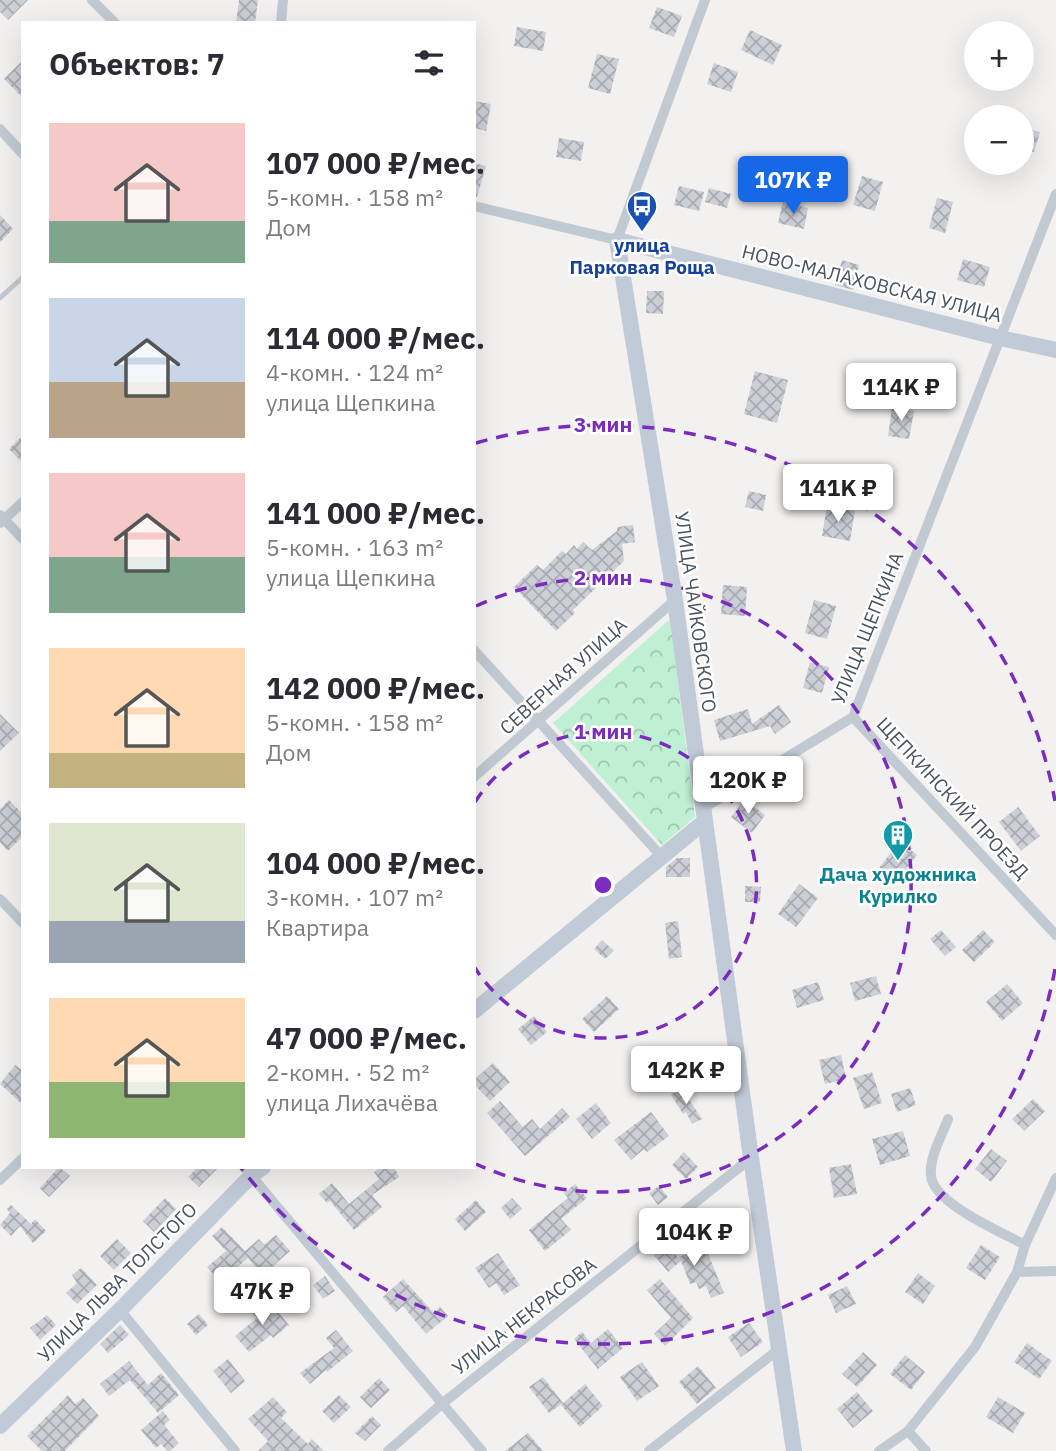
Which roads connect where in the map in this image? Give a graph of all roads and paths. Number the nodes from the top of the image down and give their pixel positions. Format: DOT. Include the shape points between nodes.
graph roads {
  1 [pos="92,0"];
  2 [pos="283,0"];
  3 [pos="705,0"];
  4 [pos="113,21"];
  5 [pos="281,21"];
  6 [pos="0,129"];
  7 [pos="21,152"];
  8 [pos="1056,194"];
  9 [pos="476,206"];
  10 [pos="617,240"];
  11 [pos="21,279"];
  12 [pos="0,298"];
  13 [pos="1000,338"];
  14 [pos="1056,350"];
  15 [pos="21,504"];
  16 [pos="1,519"];
  17 [pos="21,537"];
  18 [pos="675,600"];
  19 [pos="476,652"];
  20 [pos="853,717"];
  21 [pos="539,721"];
  22 [pos="476,775"];
  23 [pos="703,816"];
  24 [pos="663,858"];
  25 [pos="0,899"];
  26 [pos="21,921"];
  27 [pos="1056,934"];
  28 [pos="476,1009"];
  29 [pos="948,1119"];
  30 [pos="751,1158"];
  31 [pos="21,1160"];
  32 [pos="252,1170"];
  33 [pos="1056,1178"];
  34 [pos="0,1180"];
  35 [pos="1025,1245"];
  36 [pos="1056,1271"];
  37 [pos="1017,1272"];
  38 [pos="120,1310"];
  39 [pos="779,1349"];
  40 [pos="443,1403"];
  41 [pos="0,1426"];
  42 [pos="908,1431"];
  43 [pos="234,1451"];
  44 [pos="388,1451"];
  45 [pos="482,1451"];
  46 [pos="649,1451"];
  47 [pos="794,1451"];
  48 [pos="879,1451"];
  49 [pos="926,1451"];
  1 -- 4 [label="street"];
  2 -- 5 [label="street"];
  3 -- 10 [label="street, УЛИЦА ЧАЙКОВСКОГО"];
  6 -- 7 [label="street"];
  8 -- 13 [label="street, УЛИЦА ЩЕПКИНА"];
  9 -- 10 [label="street, НОВО-МАЛАХОВСКАЯ УЛИЦА"];
  10 -- 13 [label="street, НОВО-МАЛАХОВСКАЯ УЛИЦА"];
  10 -- 18 [label="street, УЛИЦА ЧАЙКОВСКОГО"];
  11 -- 12 [label="lane"];
  13 -- 14 [label="street, НОВО-МАЛАХОВСКАЯ УЛИЦА"];
  13 -- 20 [label="street, УЛИЦА ЩЕПКИНА"];
  15 -- 16 [label="street"];
  16 -- 17 [label="street"];
  18 -- 21 [label="street, СЕВЕРНАЯ УЛИЦА"];
  18 -- 23 [label="street, УЛИЦА ЧАЙКОВСКОГО"];
  19 -- 21 [label="street"];
  20 -- 23 [label="street, УЛИЦА ЩЕПКИНА"];
  20 -- 27 [label="street, ЩЕПКИНСКИЙ ПРОЕЗД"];
  21 -- 22 [label="street, СЕВЕРНАЯ УЛИЦА"];
  21 -- 24 [label="street"];
  23 -- 24 [label="street"];
  23 -- 30 [label="street, УЛИЦА ЧАЙКОВСКОГО"];
  24 -- 28 [label="street"];
  25 -- 26 [label="street"];
  29 -- 35 [label="street" via="932,1162 936,1189 949,1202"];
  30 -- 39 [label="street, УЛИЦА ЧАЙКОВСКОГО"];
  30 -- 40 [label="street, УЛИЦА НЕКРАСОВА"];
  31 -- 34 [label="street"];
  32 -- 38 [label="street, УЛИЦА ЛЬВА ТОЛСТОГО"];
  32 -- 40 [label="street"];
  33 -- 35 [label="street"];
  35 -- 37 [label="street"];
  36 -- 37 [label="street"];
  37 -- 42 [label="street" via="975,1347"];
  38 -- 41 [label="street, УЛИЦА ЛЬВА ТОЛСТОГО"];
  38 -- 43 [label="street"];
  39 -- 46 [label="street"];
  39 -- 47 [label="street, УЛИЦА ЧАЙКОВСКОГО"];
  40 -- 44 [label="street, УЛИЦА НЕКРАСОВА"];
  40 -- 45 [label="street"];
  42 -- 48 [label="street"];
  42 -- 49 [label="street"];
}
